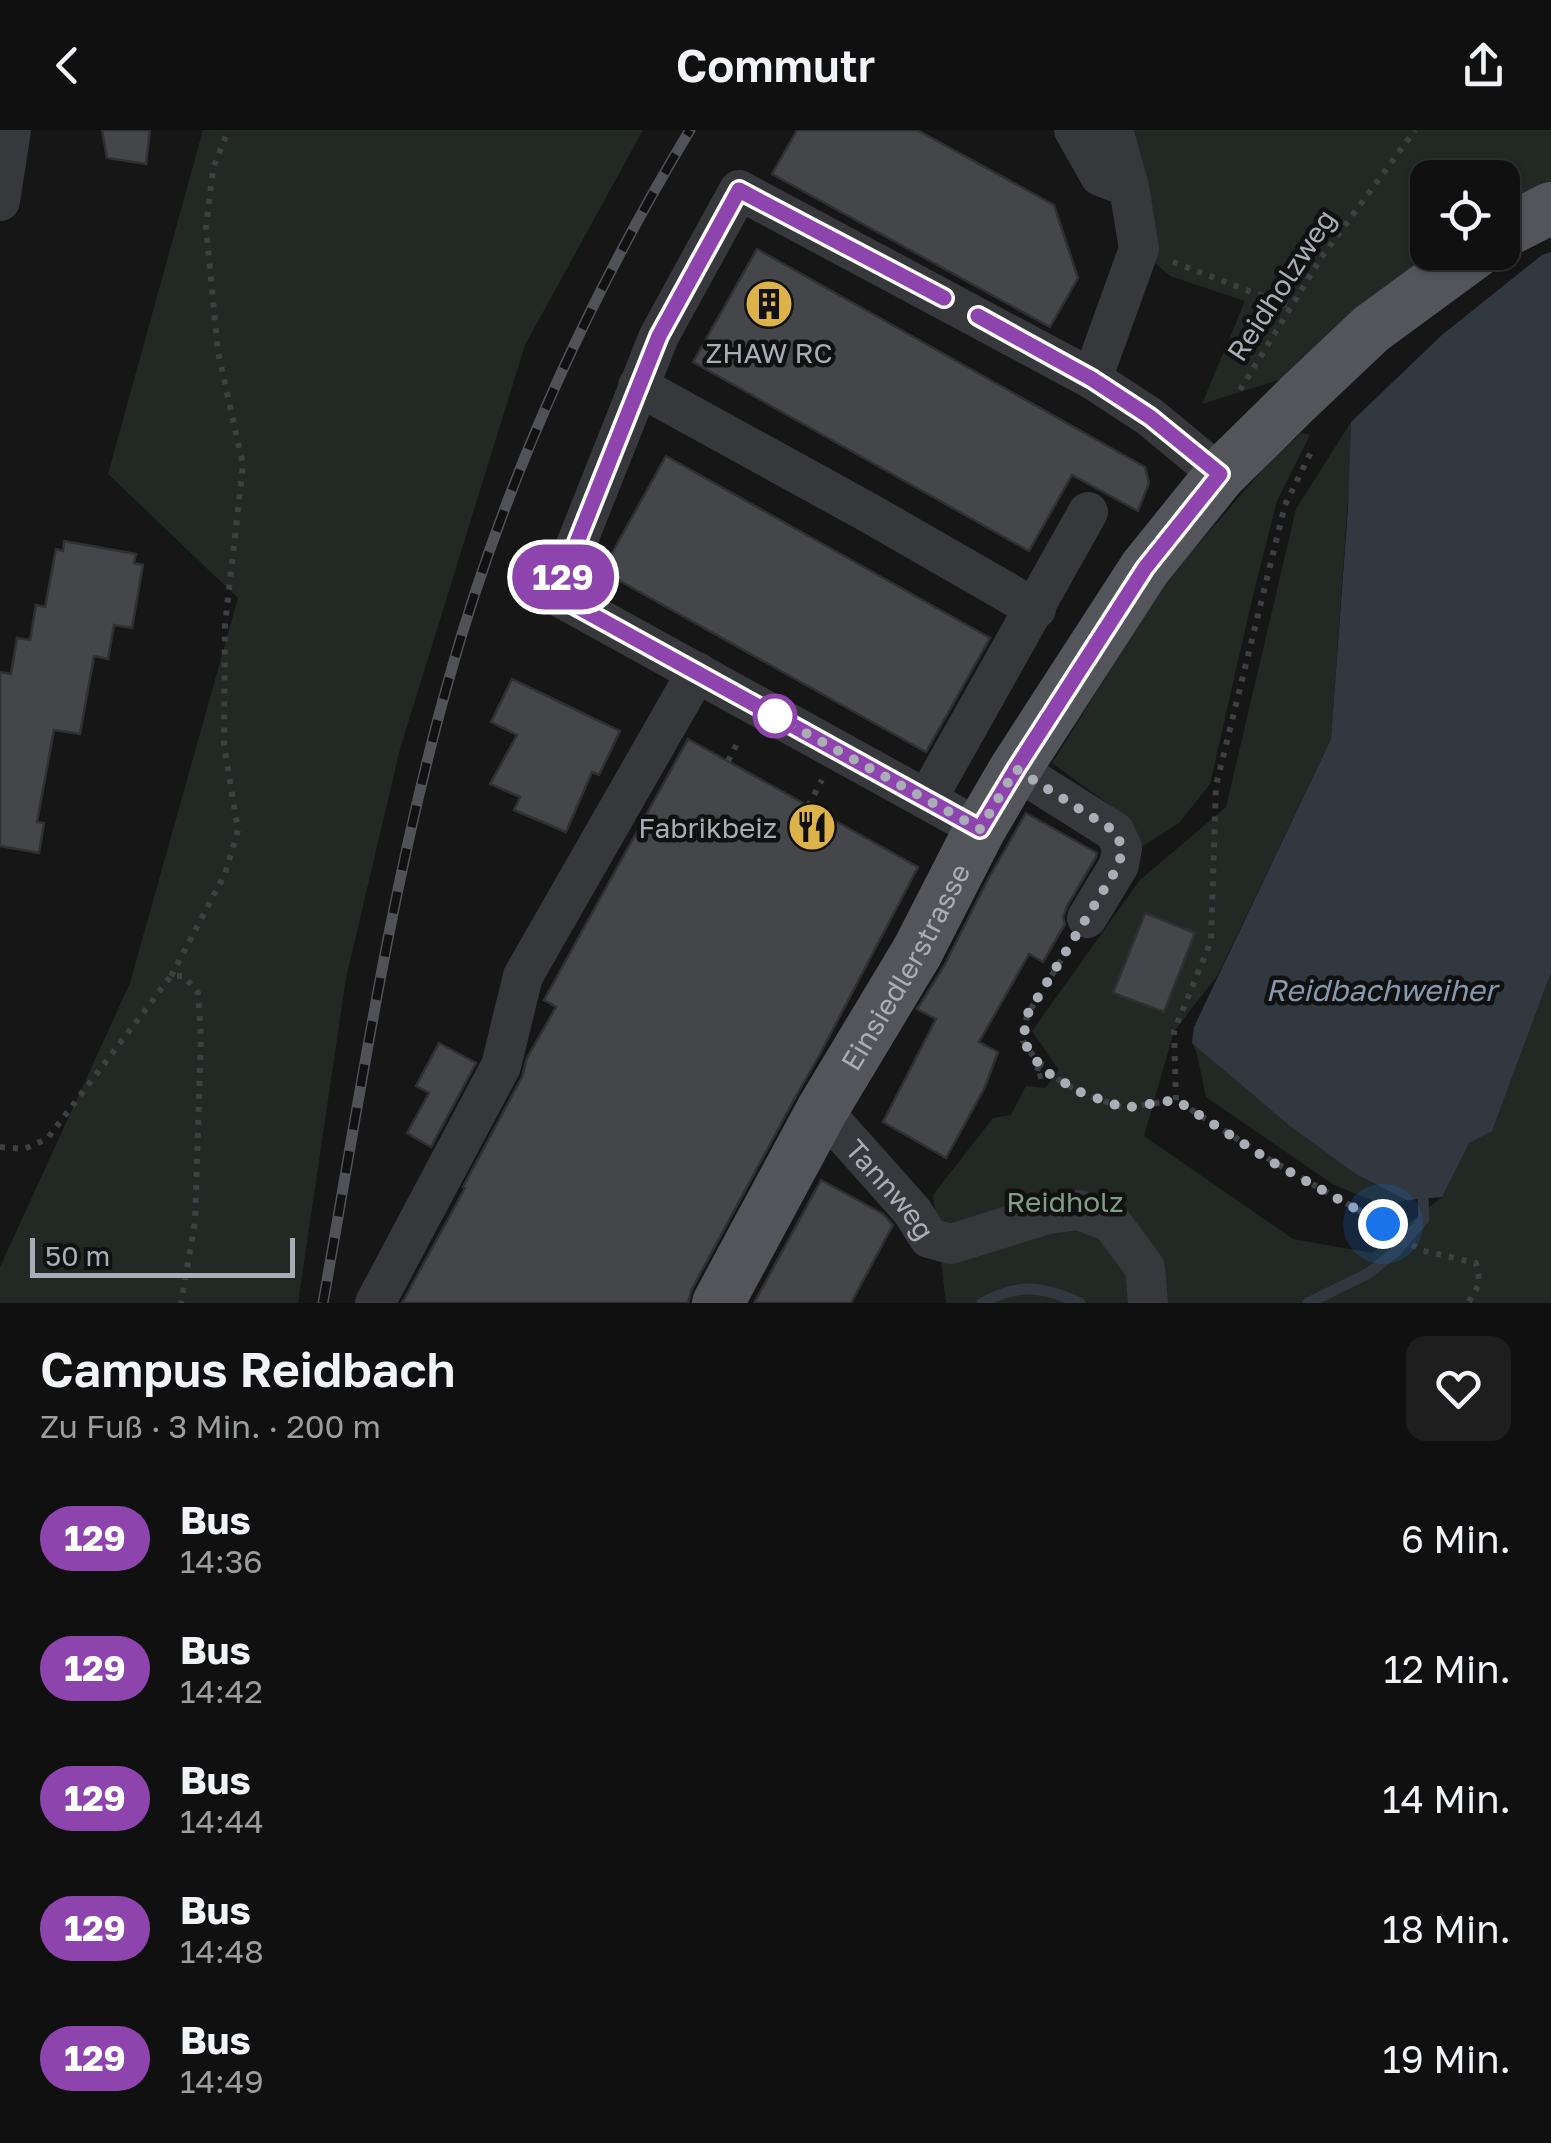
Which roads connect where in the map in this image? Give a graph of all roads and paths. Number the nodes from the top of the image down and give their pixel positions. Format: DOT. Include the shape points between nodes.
graph roads {
  1 [pos="11,130"];
  2 [pos="228,130"];
  3 [pos="1074,130"];
  4 [pos="1414,130"];
  5 [pos="1121,158"];
  6 [pos="0,201"];
  7 [pos="1551,208"];
  8 [pos="1520,224"];
  9 [pos="1139,250"];
  10 [pos="1451,270"];
  11 [pos="1292,307"];
  12 [pos="1092,379"];
  13 [pos="638,386"];
  14 [pos="1238,393"];
  15 [pos="1296,400"];
  16 [pos="1220,474"];
  17 [pos="1088,512"];
  18 [pos="1036,609"];
  19 [pos="696,672"];
  20 [pos="736,746"];
  21 [pos="728,761"];
  22 [pos="1016,769"];
  23 [pos="827,770"];
  24 [pos="927,800"];
  25 [pos="808,806"];
  26 [pos="980,829"];
  27 [pos="1087,918"];
  28 [pos="171,976"];
  29 [pos="1176,1100"];
  30 [pos="822,1110"];
  31 [pos="0,1147"];
  32 [pos="1148,1301"];
  33 [pos="181,1303"];
  34 [pos="375,1303"];
  35 [pos="718,1303"];
  36 [pos="1468,1303"];
  1 -- 6 [label="street"];
  2 -- 28 [label="path" via="214,169 206,227 218,352 243,464 225,626 224,745 238,830 225,874"];
  3 -- 5 [label="street" via="1100,176"];
  4 -- 11 [label="path, Reidholzweg"];
  5 -- 9 [label="street"];
  7 -- 8 [label="main road"];
  9 -- 11 [label="path"];
  9 -- 12 [label="street"];
  10 -- 15 [label="main road, Einsiedlerstrasse" via="1371,329"];
  11 -- 14 [label="path, Reidholzweg"];
  12 -- 13 [label="street" via="739,190"];
  12 -- 16 [label="street"];
  13 -- 18 [label="street"];
  13 -- 19 [label="street" via="556,595"];
  15 -- 16 [label="main road, Einsiedlerstrasse"];
  15 -- 29 [label="path" via="1320,433 1285,505 1216,786 1210,941 1174,1031"];
  16 -- 22 [label="main road, Einsiedlerstrasse" via="1145,568"];
  17 -- 18 [label="street"];
  18 -- 24 [label="street"];
  19 -- 24 [label="street"];
  19 -- 34 [label="street" via="523,976 501,1066"];
  20 -- 21 [label="path"];
  22 -- 26 [label="main road, Einsiedlerstrasse"];
  22 -- 27 [label="street" via="1116,832 1119,865"];
  23 -- 25 [label="path"];
  24 -- 26 [label="street"];
  26 -- 30 [label="main road, Einsiedlerstrasse" via="918,952"];
  27 -- 29 [label="path" via="1027,1015 1023,1041 1043,1070 1080,1092 1124,1108"];
  28 -- 31 [label="path" via="47,1138 24,1149"];
  28 -- 33 [label="path" via="184,976 198,993 201,1037 195,1222"];
  29 -- 36 [label="path" via="1420,1250 1476,1264 1480,1283"];
  30 -- 32 [label="street, Tannweg" via="929,1238 951,1244 1078,1210 1111,1222 1145,1268"];
  30 -- 35 [label="main road, Einsiedlerstrasse"];
}
